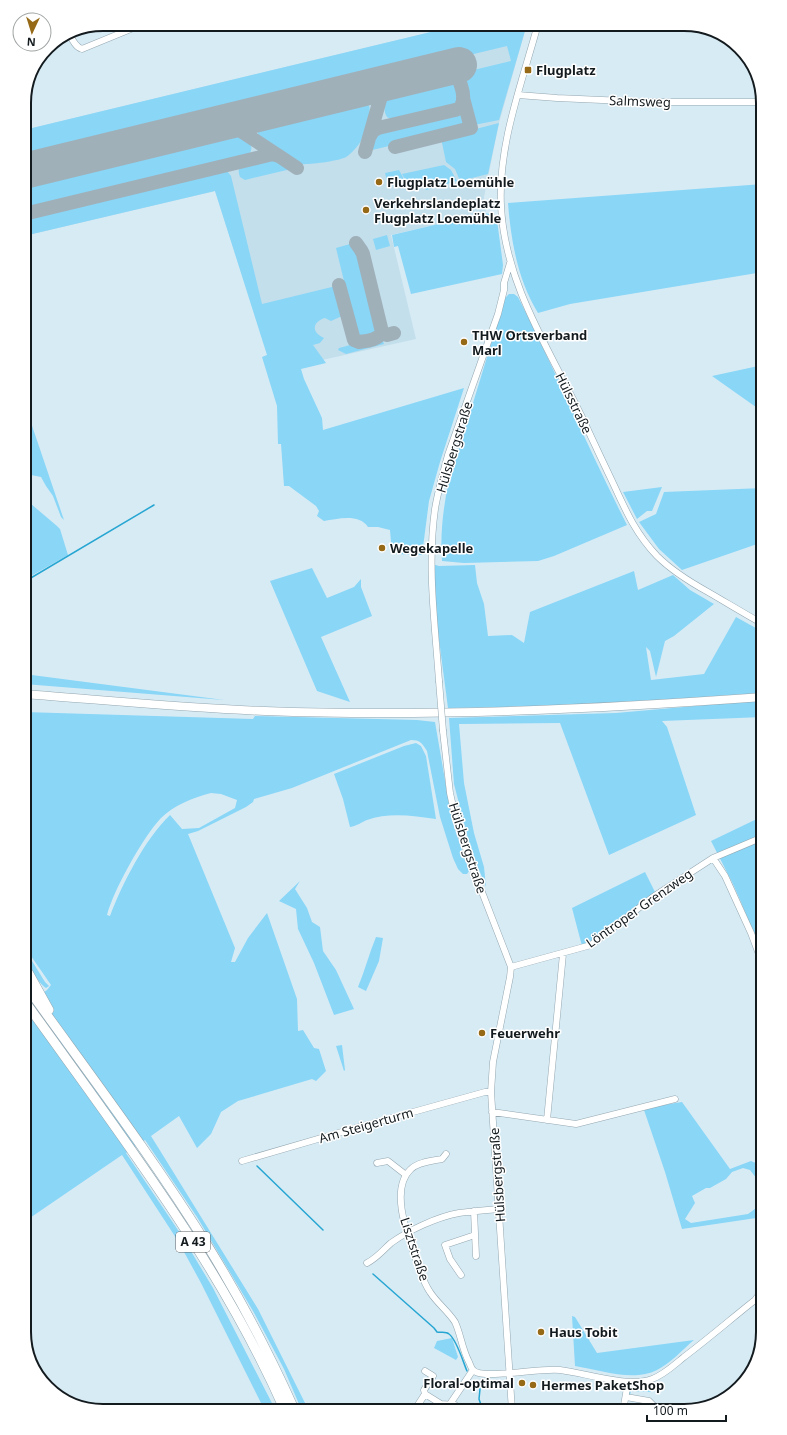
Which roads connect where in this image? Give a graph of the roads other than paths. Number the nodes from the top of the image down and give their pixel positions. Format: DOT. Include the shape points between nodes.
graph roads {
  1 [pos="126,31"];
  2 [pos="536,31"];
  3 [pos="72,39"];
  4 [pos="518,94"];
  5 [pos="756,102"];
  6 [pos="510,263"];
  7 [pos="511,288"];
  8 [pos="756,620"];
  9 [pos="31,695"];
  10 [pos="756,698"];
  11 [pos="756,840"];
  12 [pos="713,858"];
  13 [pos="756,946"];
  14 [pos="563,954"];
  15 [pos="511,967"];
  16 [pos="31,977"];
  17 [pos="31,993"];
  18 [pos="31,1010"];
  19 [pos="61,1035"];
  20 [pos="492,1092"];
  21 [pos="675,1100"];
  22 [pos="492,1112"];
  23 [pos="547,1120"];
  24 [pos="446,1154"];
  25 [pos="242,1161"];
  26 [pos="377,1163"];
  27 [pos="406,1175"];
  28 [pos="499,1209"];
  29 [pos="474,1211"];
  30 [pos="407,1234"];
  31 [pos="475,1235"];
  32 [pos="476,1256"];
  33 [pos="367,1263"];
  34 [pos="461,1275"];
  35 [pos="756,1299"];
  36 [pos="473,1370"];
  37 [pos="425,1371"];
  38 [pos="509,1373"];
  39 [pos="628,1382"];
  40 [pos="425,1394"];
  41 [pos="626,1397"];
  42 [pos="281,1404"];
  43 [pos="292,1404"];
  44 [pos="419,1404"];
  45 [pos="450,1404"];
  46 [pos="511,1404"];
  47 [pos="624,1404"];
  48 [pos="652,1404"];
  1 -- 3 [label="street" via="82,49"];
  2 -- 4 [label="street, Hülsstraße"];
  4 -- 5 [label="street, Salmsweg" via="647,102"];
  4 -- 6 [label="street, Hülsstraße" via="500,181 502,228"];
  6 -- 7 [label="street, Hülsstraße"];
  6 -- 7 [label="street, Hülsbergstraße" via="504,283"];
  7 -- 8 [label="street, Hülsstraße" via="525,304 632,525 667,566"];
  7 -- 15 [label="street, Hülsbergstraße, bridge" via="492,332 448,455 435,510 432,564 439,681 450,793 456,820"];
  9 -- 10 [label="main road" via="266,711 382,713 506,712"];
  11 -- 12 [label="street, Löntroper Grenzweg"];
  12 -- 13 [label="street" via="725,876"];
  12 -- 14 [label="street, Löntroper Grenzweg" via="653,897 591,946"];
  14 -- 15 [label="street, Löntroper Grenzweg"];
  14 -- 23 [label="street"];
  15 -- 20 [label="street, Hülsbergstraße" via="493,1062"];
  16 -- 19 [label="highway"];
  17 -- 19 [label="highway, A 43"];
  18 -- 42 [label="highway, A 43" via="146,1169 200,1252 239,1318"];
  19 -- 43 [label="highway, A 43" via="154,1164 209,1248 258,1334"];
  20 -- 22 [label="street, Hülsbergstraße"];
  20 -- 25 [label="street, Am Steigerturm"];
  21 -- 23 [label="street" via="576,1124"];
  22 -- 23 [label="street"];
  22 -- 28 [label="street, Hülsbergstraße"];
  24 -- 27 [label="street" via="442,1159 419,1164"];
  26 -- 27 [label="street" via="388,1160"];
  27 -- 30 [label="street, Lisztstraße" via="401,1197"];
  28 -- 29 [label="street"];
  28 -- 38 [label="street, Hülsbergstraße"];
  29 -- 30 [label="street" via="439,1218"];
  29 -- 31 [label="street"];
  30 -- 33 [label="street"];
  30 -- 36 [label="street, Lisztstraße" via="423,1279 429,1291 453,1320"];
  31 -- 32 [label="street"];
  31 -- 34 [label="street" via="445,1245 450,1260"];
  35 -- 39 [label="street" via="661,1375 646,1381"];
  36 -- 38 [label="street" via="479,1373"];
  36 -- 45 [label="street"];
  37 -- 40 [label="street" via="435,1377 424,1390"];
  38 -- 39 [label="street" via="560,1370"];
  38 -- 46 [label="street, Hülsbergstraße"];
  39 -- 41 [label="street"];
  40 -- 44 [label="street"];
  40 -- 45 [label="street" via="442,1404"];
  41 -- 47 [label="street"];
  41 -- 48 [label="street" via="649,1401"];
}
